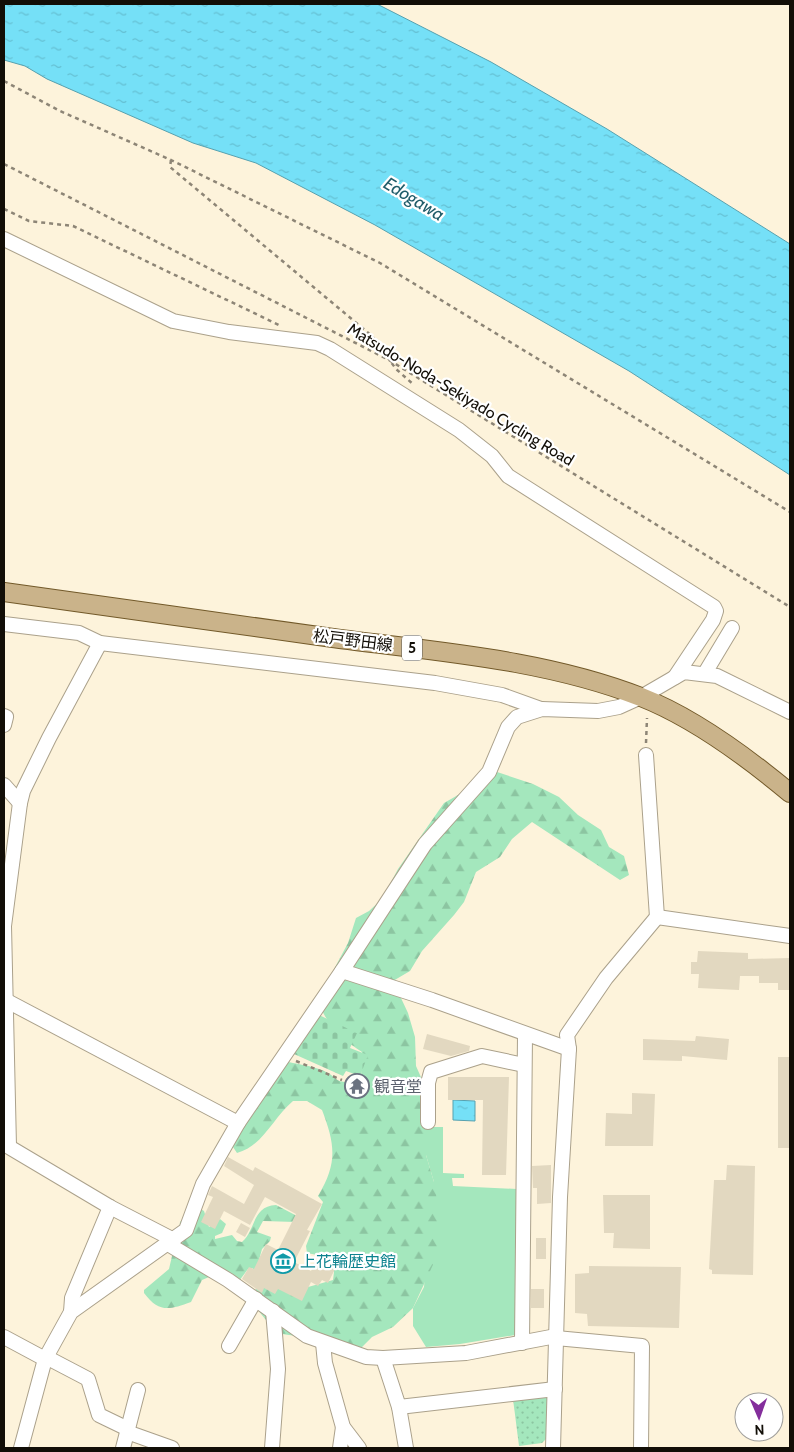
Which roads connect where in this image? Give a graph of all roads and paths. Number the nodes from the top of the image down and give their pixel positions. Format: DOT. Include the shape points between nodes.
graph roads {
  1 [pos="4,81"];
  2 [pos="171,160"];
  3 [pos="4,164"];
  4 [pos="4,209"];
  5 [pos="4,240"];
  6 [pos="282,326"];
  7 [pos="388,360"];
  8 [pos="417,388"];
  9 [pos="790,512"];
  10 [pos="4,592"];
  11 [pos="790,608"];
  12 [pos="4,624"];
  13 [pos="732,628"];
  14 [pos="100,643"];
  15 [pos="705,674"];
  16 [pos="675,677"];
  17 [pos="641,697"];
  18 [pos="542,709"];
  19 [pos="790,712"];
  20 [pos="4,716"];
  21 [pos="647,718"];
  22 [pos="4,725"];
  23 [pos="646,755"];
  24 [pos="4,785"];
  25 [pos="790,793"];
  26 [pos="20,803"];
  27 [pos="5,903"];
  28 [pos="657,917"];
  29 [pos="790,936"];
  30 [pos="342,971"];
  31 [pos="7,1001"];
  32 [pos="525,1035"];
  33 [pos="569,1049"];
  34 [pos="283,1055"];
  35 [pos="524,1065"];
  36 [pos="342,1080"];
  37 [pos="238,1122"];
  38 [pos="428,1122"];
  39 [pos="6,1145"];
  40 [pos="110,1207"];
  41 [pos="171,1242"];
  42 [pos="256,1299"];
  43 [pos="273,1311"];
  44 [pos="71,1312"];
  45 [pos="4,1337"];
  46 [pos="556,1337"];
  47 [pos="323,1343"];
  48 [pos="522,1343"];
  49 [pos="228,1346"];
  50 [pos="46,1358"];
  51 [pos="383,1358"];
  52 [pos="138,1390"];
  53 [pos="555,1390"];
  54 [pos="399,1407"];
  55 [pos="343,1427"];
  56 [pos="128,1430"];
  57 [pos="401,1446"];
  58 [pos="21,1448"];
  59 [pos="123,1448"];
  60 [pos="172,1448"];
  61 [pos="272,1448"];
  62 [pos="340,1448"];
  63 [pos="359,1448"];
  64 [pos="553,1448"];
  65 [pos="641,1448"];
  1 -- 2 [label="path" via="60,111"];
  2 -- 7 [label="path" via="170,167 372,336"];
  2 -- 9 [label="path" via="380,263"];
  3 -- 7 [label="path, Matsudo-Noda-Sekiyado Cycling Road"];
  4 -- 6 [label="path" via="29,221 73,226"];
  5 -- 16 [label="street" via="173,321 317,343 414,400 492,456 508,476 714,607 713,620"];
  7 -- 8 [label="path"];
  7 -- 11 [label="path, Matsudo-Noda-Sekiyado Cycling Road"];
  10 -- 17 [label="main road, 松戸野田線 / 5" via="503,661 556,672"];
  12 -- 14 [label="street" via="79,633"];
  13 -- 15 [label="street"];
  14 -- 18 [label="street" via="435,683 502,695"];
  14 -- 26 [label="street" via="53,729"];
  15 -- 16 [label="street" via="684,672"];
  15 -- 19 [label="street" via="717,676"];
  16 -- 17 [label="street"];
  17 -- 18 [label="street" via="619,707 598,711"];
  17 -- 25 [label="main road, 松戸野田線 / 5" via="716,738"];
  18 -- 30 [label="street" via="517,717 508,727 489,772 425,844"];
  20 -- 22 [label="street"];
  21 -- 23 [label="path"];
  23 -- 28 [label="street"];
  24 -- 26 [label="street"];
  26 -- 27 [label="street"];
  27 -- 31 [label="street"];
  28 -- 29 [label="street"];
  28 -- 33 [label="street" via="606,978 568,1035"];
  30 -- 32 [label="street"];
  30 -- 34 [label="street"];
  31 -- 37 [label="street"];
  31 -- 39 [label="street"];
  32 -- 33 [label="street"];
  32 -- 35 [label="street"];
  33 -- 46 [label="street"];
  34 -- 36 [label="path"];
  34 -- 37 [label="street"];
  35 -- 38 [label="street" via="482,1056 432,1072 428,1083"];
  35 -- 48 [label="street"];
  37 -- 41 [label="street" via="203,1184 186,1230"];
  39 -- 40 [label="street"];
  40 -- 41 [label="street"];
  40 -- 44 [label="street" via="72,1298"];
  41 -- 42 [label="street"];
  41 -- 44 [label="street"];
  42 -- 43 [label="street"];
  42 -- 49 [label="street"];
  43 -- 47 [label="street" via="293,1327"];
  43 -- 61 [label="street" via="278,1369"];
  44 -- 50 [label="street"];
  45 -- 50 [label="street"];
  46 -- 48 [label="street"];
  46 -- 53 [label="street"];
  46 -- 65 [label="street" via="642,1346"];
  47 -- 51 [label="street" via="366,1357"];
  47 -- 55 [label="street" via="325,1363"];
  48 -- 51 [label="street" via="466,1353"];
  50 -- 56 [label="street" via="88,1379 99,1416"];
  50 -- 58 [label="street"];
  51 -- 54 [label="street"];
  52 -- 56 [label="street"];
  53 -- 54 [label="street"];
  53 -- 64 [label="street"];
  54 -- 57 [label="street"];
  55 -- 62 [label="street"];
  55 -- 63 [label="street"];
  56 -- 59 [label="street"];
  56 -- 60 [label="street"];
}
